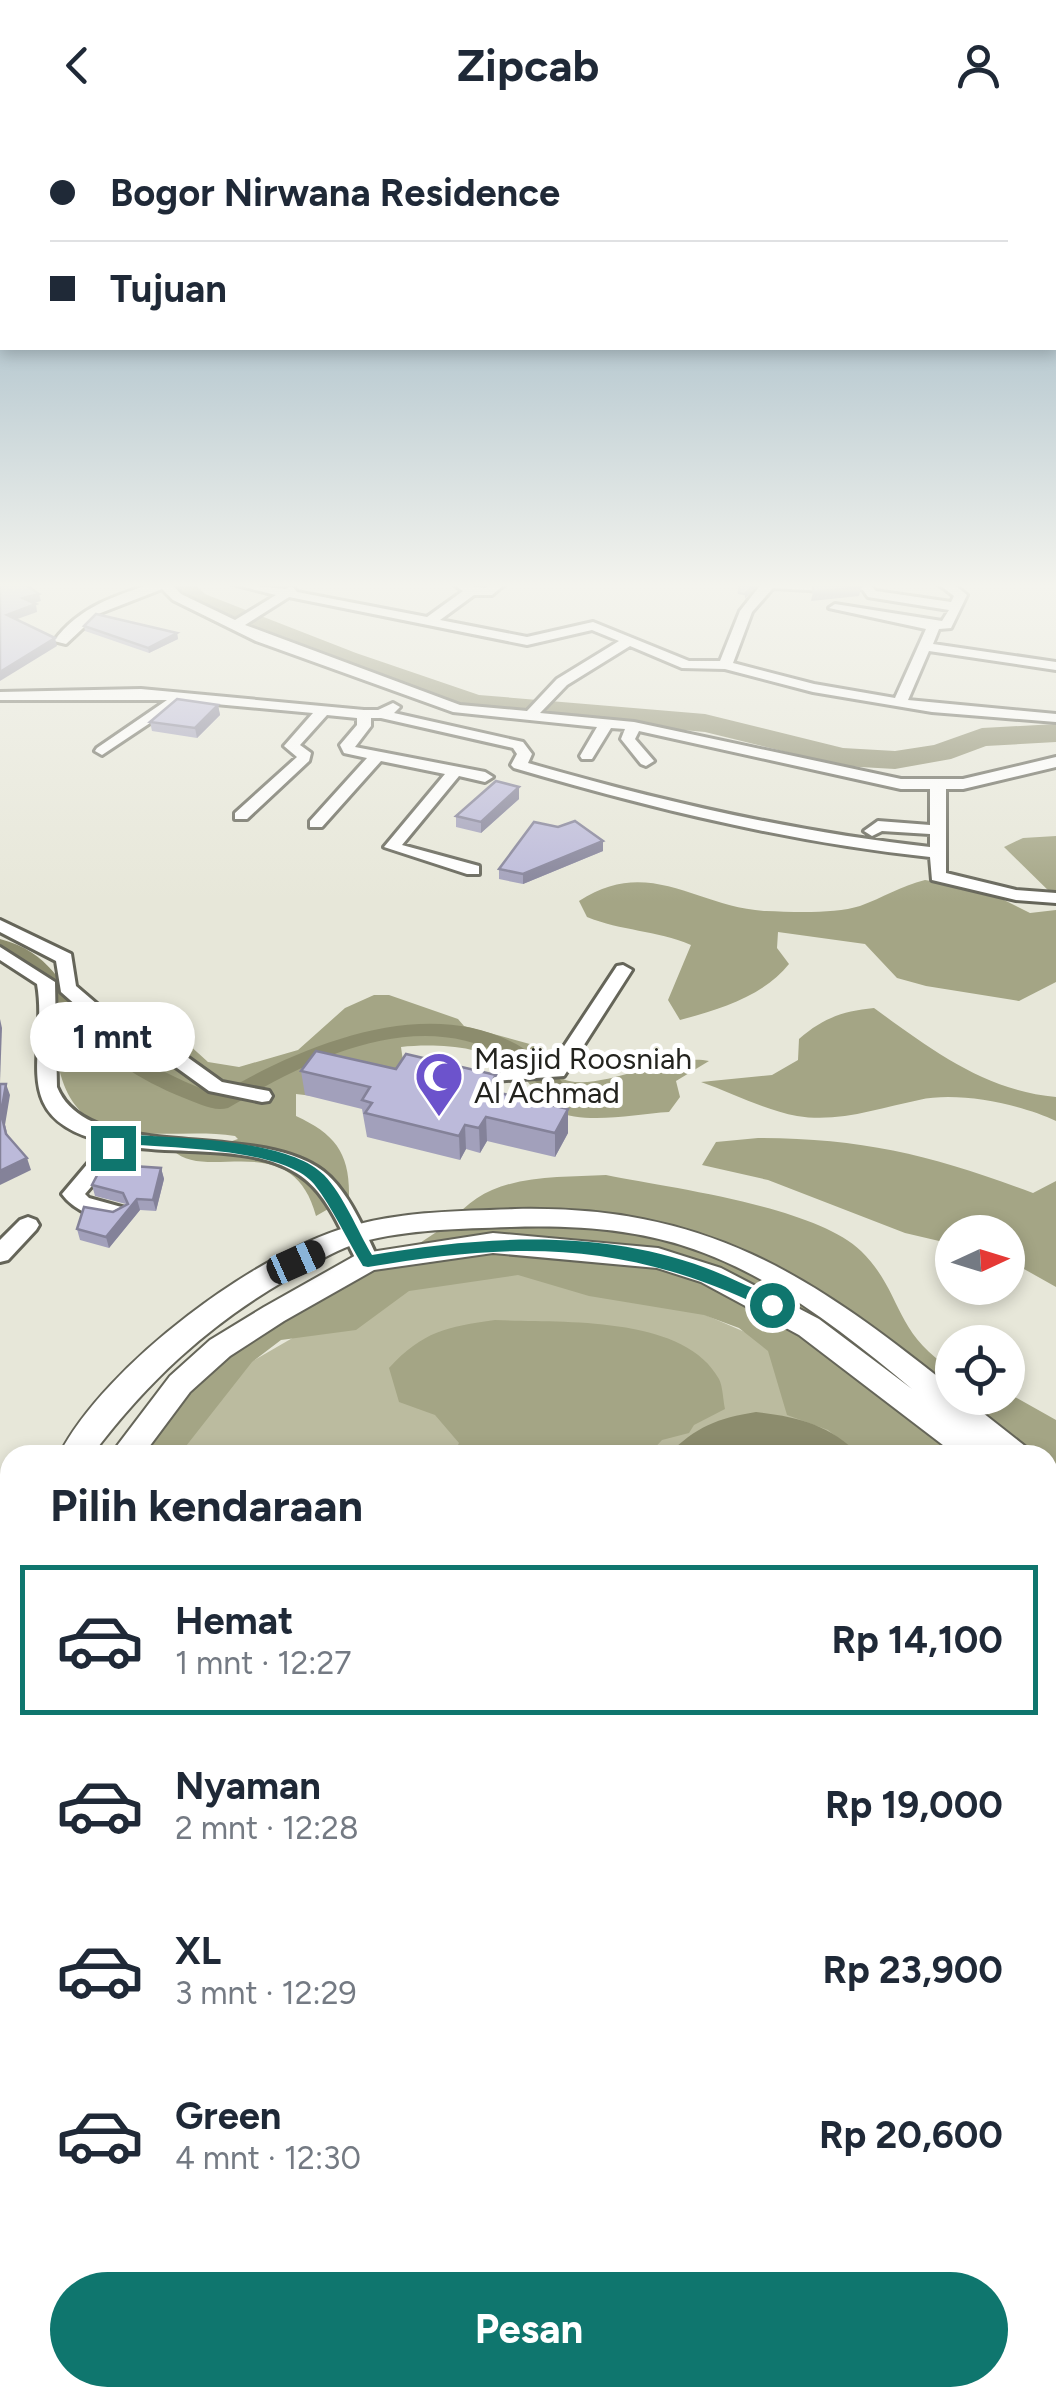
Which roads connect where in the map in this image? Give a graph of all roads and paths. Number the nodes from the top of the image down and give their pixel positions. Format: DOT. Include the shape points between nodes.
graph roads {
  1 [pos="401,689"];
  2 [pos="556,689"];
  3 [pos="821,689"];
  4 [pos="906,689"];
  5 [pos="0,696"];
  6 [pos="416,696"];
  7 [pos="180,697"];
  8 [pos="900,702"];
  9 [pos="324,710"];
  10 [pos="534,710"];
  11 [pos="372,714"];
  12 [pos="1056,718"];
  13 [pos="608,723"];
  14 [pos="634,726"];
  15 [pos="102,751"];
  16 [pos="587,756"];
  17 [pos="376,757"];
  18 [pos="646,761"];
  19 [pos="1056,762"];
  20 [pos="454,772"];
  21 [pos="486,777"];
  22 [pos="938,786"];
  23 [pos="240,816"];
  24 [pos="316,824"];
  25 [pos="872,830"];
  26 [pos="938,830"];
  27 [pos="936,853"];
  28 [pos="473,870"];
  29 [pos="1056,898"];
  30 [pos="0,924"];
  31 [pos="0,952"];
  32 [pos="623,970"];
  33 [pos="501,1077"];
  34 [pos="252,1094"];
  35 [pos="120,1139"];
  36 [pos="117,1213"];
  37 [pos="28,1225"];
  38 [pos="355,1234"];
  39 [pos="0,1254"];
  40 [pos="368,1262"];
  41 [pos="82,1445"];
  42 [pos="132,1445"];
  43 [pos="965,1445"];
  44 [pos="1001,1445"];
  1 -- 6 [label="street"];
  2 -- 10 [label="street"];
  3 -- 8 [label="street"];
  4 -- 8 [label="street"];
  5 -- 7 [label="street"];
  6 -- 10 [label="street" via="458,710"];
  6 -- 11 [label="street"];
  7 -- 9 [label="street"];
  7 -- 15 [label="street"];
  8 -- 12 [label="street"];
  9 -- 11 [label="street"];
  9 -- 23 [label="street" via="291,746 304,758"];
  10 -- 13 [label="street"];
  11 -- 17 [label="street" via="346,748"];
  11 -- 27 [label="street" via="518,746 525,754 513,768 796,836"];
  13 -- 14 [label="street"];
  13 -- 16 [label="street"];
  14 -- 18 [label="street" via="628,740"];
  14 -- 22 [label="street" via="864,778"];
  17 -- 20 [label="street"];
  17 -- 24 [label="street"];
  19 -- 22 [label="street"];
  20 -- 21 [label="street"];
  20 -- 28 [label="street" via="392,847"];
  22 -- 26 [label="street"];
  25 -- 26 [label="street"];
  26 -- 27 [label="street"];
  27 -- 29 [label="street" via="941,878"];
  30 -- 34 [label="street" via="65,958 68,988 114,1032 162,1048 216,1087"];
  31 -- 35 [label="street" via="46,982 52,1000 44,1034 54,1103 72,1122"];
  32 -- 33 [label="street" via="557,1072"];
  35 -- 36 [label="street" via="73,1194 82,1204"];
  35 -- 38 [label="street" via="292,1162 318,1178"];
  37 -- 39 [label="street"];
  38 -- 40 [label="street"];
  38 -- 41 [label="street" via="203,1316 141,1369"];
  38 -- 44 [label="street" via="540,1217 676,1232 792,1286"];
  40 -- 42 [label="street" via="220,1348 180,1384"];
  40 -- 43 [label="street" via="464,1245 549,1245 658,1258 711,1275 809,1327"];
}
